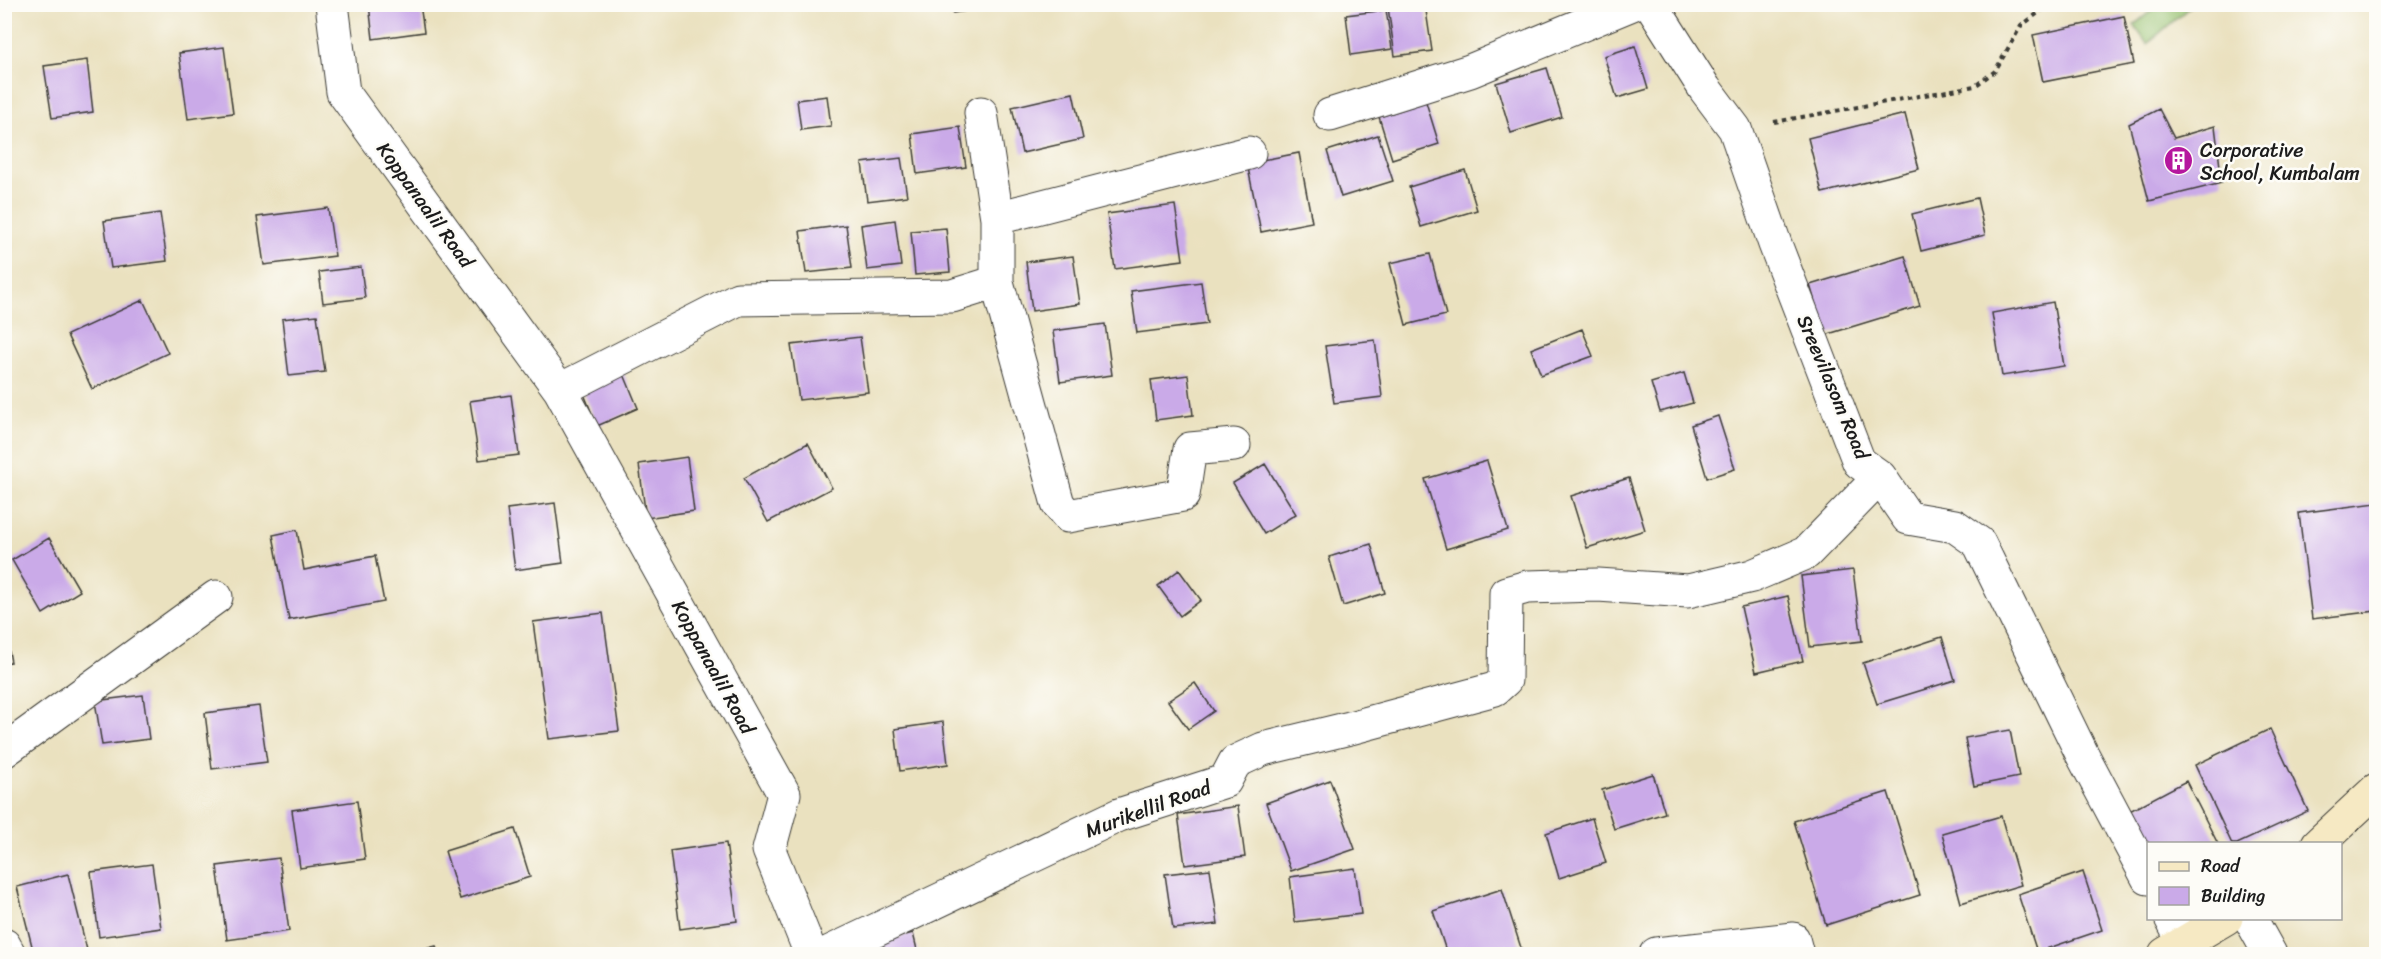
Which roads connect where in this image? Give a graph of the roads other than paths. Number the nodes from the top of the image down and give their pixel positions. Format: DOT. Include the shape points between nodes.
graph roads {
  1 [pos="332,4"];
  2 [pos="1632,4"];
  3 [pos="1651,4"];
  4 [pos="981,113"];
  5 [pos="1330,116"];
  6 [pos="1249,153"];
  7 [pos="997,218"];
  8 [pos="997,282"];
  9 [pos="560,390"];
  10 [pos="1234,445"];
  11 [pos="1880,477"];
  12 [pos="216,597"];
  13 [pos="4,751"];
  14 [pos="2376,790"];
  15 [pos="2319,842"];
  16 [pos="2147,876"];
  17 [pos="2221,920"];
  18 [pos="2251,920"];
  19 [pos="2173,939"];
  20 [pos="4,945"];
  21 [pos="9,954"];
  22 [pos="811,954"];
  23 [pos="826,954"];
  24 [pos="1656,954"];
  25 [pos="1797,954"];
  26 [pos="2270,954"];
  1 -- 9 [label="street, Koppanaalil Road" via="343,92"];
  2 -- 5 [label="street" via="1470,71"];
  3 -- 11 [label="street, Sreevilasom Road" via="1735,129 1859,462"];
  4 -- 7 [label="street"];
  6 -- 7 [label="street"];
  7 -- 8 [label="street"];
  8 -- 9 [label="street" via="952,296 738,299"];
  8 -- 10 [label="street" via="1058,504 1068,516 1183,495 1190,448"];
  9 -- 22 [label="street, Koppanaalil Road" via="784,794 769,849"];
  11 -- 16 [label="street, Sreevilasom Road" via="1908,518 1955,526 1979,543 2082,754"];
  11 -- 23 [label="street, Murikellil Road" via="1806,554 1752,576 1688,591 1598,585 1527,587 1506,593 1505,680 1495,689 1263,749 1235,762 1225,781 1119,815"];
  12 -- 13 [label="street"];
  14 -- 15 [label="main road"];
  17 -- 19 [label="main road"];
  18 -- 26 [label="street"];
  20 -- 21 [label="street"];
  24 -- 25 [label="street" via="1793,939"];
}
